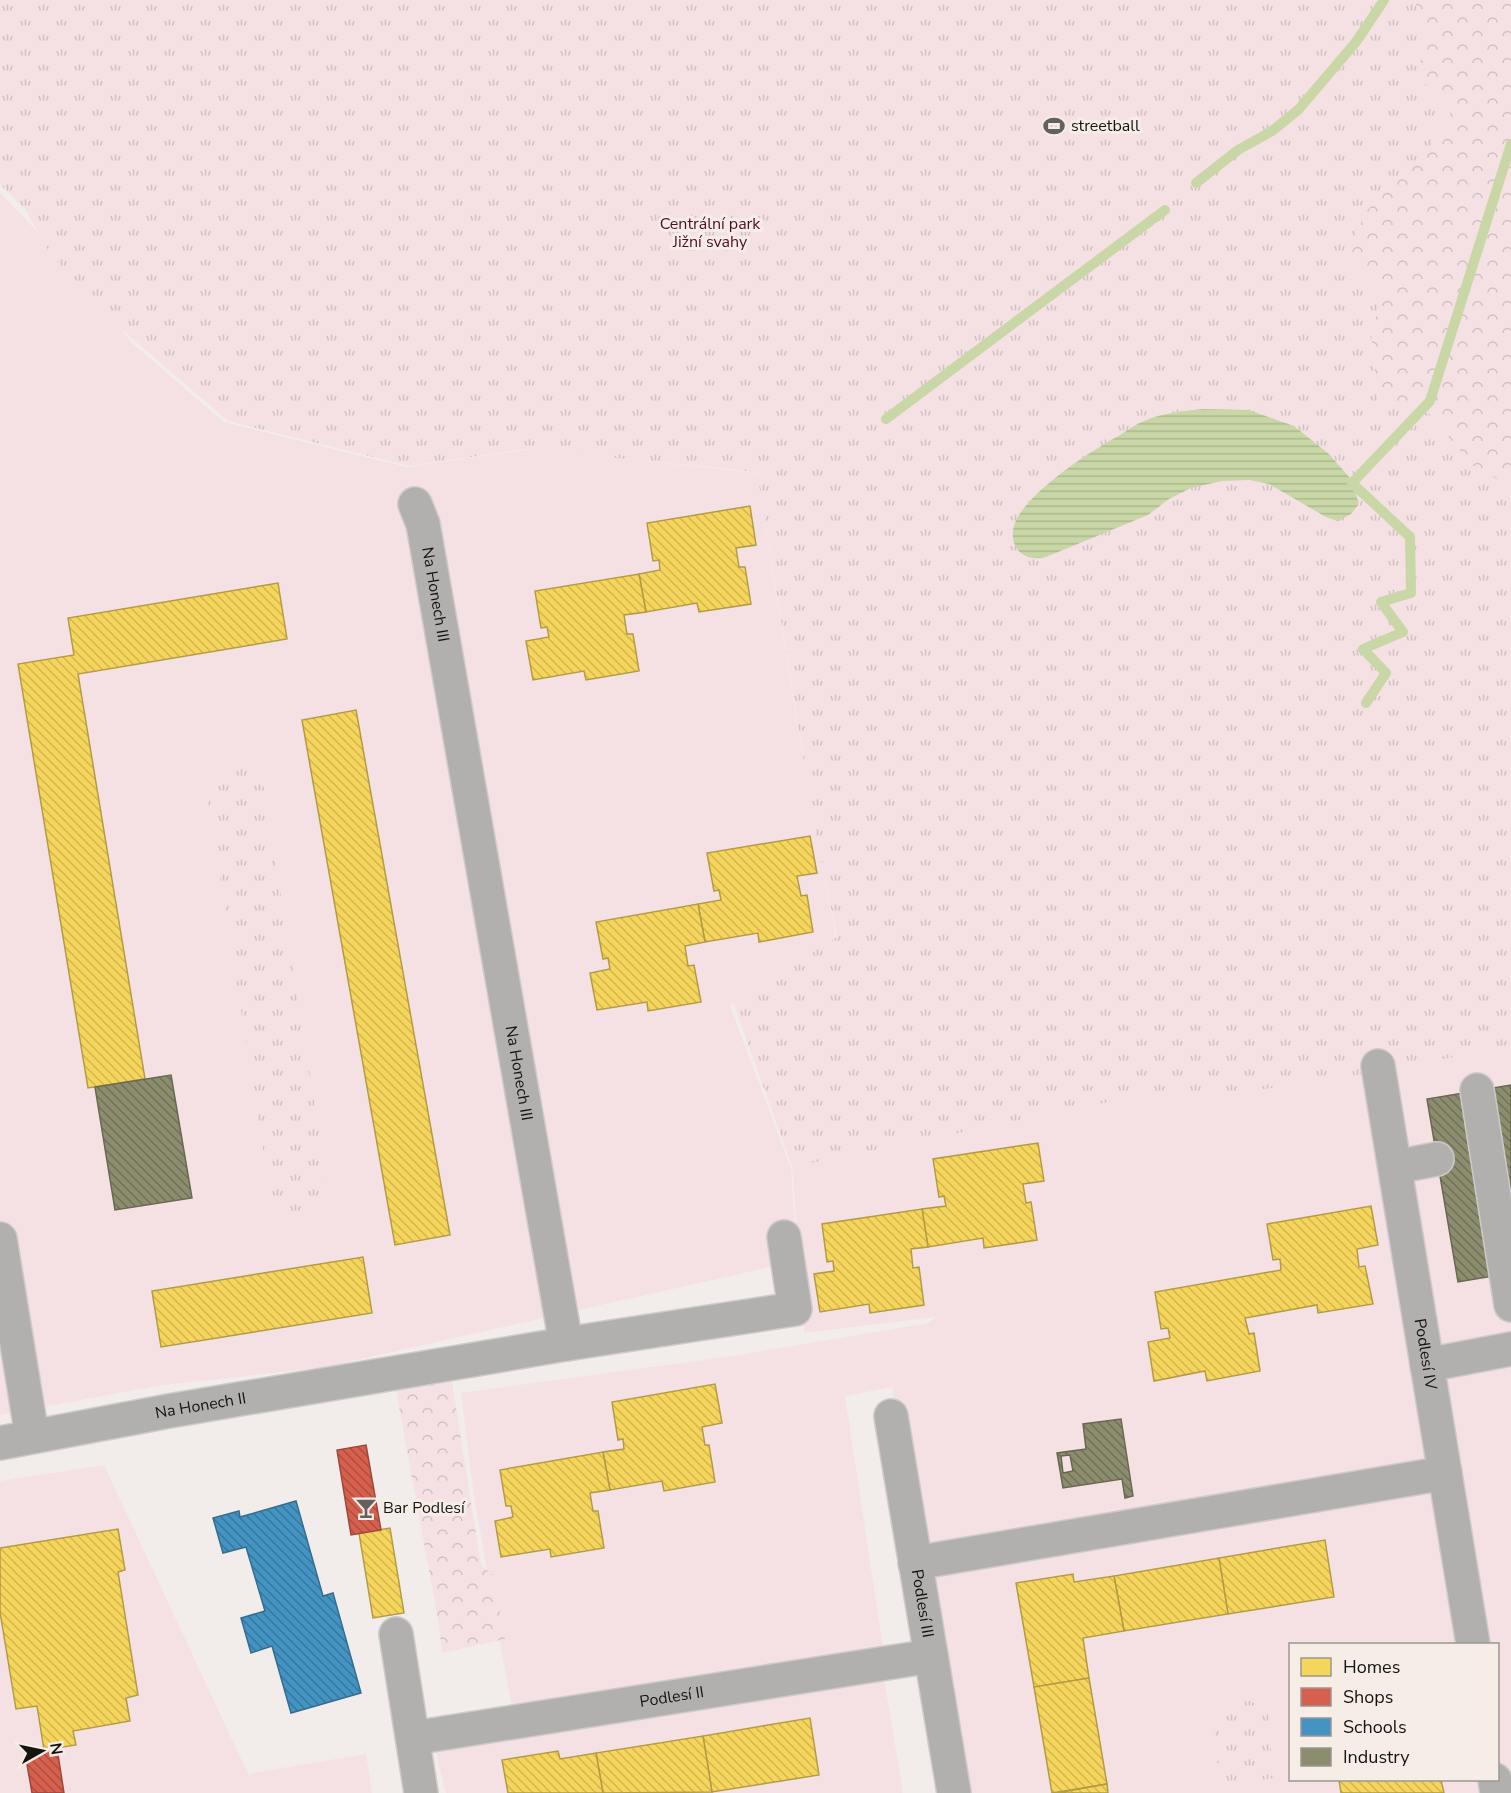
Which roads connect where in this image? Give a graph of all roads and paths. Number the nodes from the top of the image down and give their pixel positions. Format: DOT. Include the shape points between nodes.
graph roads {
  1 [pos="416,504"];
  2 [pos="1378,1066"];
  3 [pos="1477,1090"];
  4 [pos="1437,1159"];
  5 [pos="1395,1167"];
  6 [pos="784,1237"];
  7 [pos="0,1239"];
  8 [pos="1511,1305"];
  9 [pos="566,1344"];
  10 [pos="1511,1349"];
  11 [pos="1427,1365"];
  12 [pos="891,1416"];
  13 [pos="32,1436"];
  14 [pos="0,1443"];
  15 [pos="1445,1473"];
  16 [pos="915,1563"];
  17 [pos="396,1634"];
  18 [pos="1473,1643"];
  19 [pos="931,1656"];
  20 [pos="413,1738"];
  21 [pos="421,1793"];
  22 [pos="954,1793"];
  1 -- 9 [label="street, Na Honech III" via="423,524"];
  2 -- 5 [label="street, Podlesí IV"];
  3 -- 8 [label="street"];
  4 -- 5 [label="street"];
  5 -- 11 [label="street, Podlesí IV"];
  6 -- 9 [label="street" via="795,1309"];
  7 -- 13 [label="street"];
  9 -- 13 [label="street, Na Honech II"];
  10 -- 11 [label="street"];
  11 -- 15 [label="street, Podlesí IV"];
  12 -- 16 [label="street, Podlesí III"];
  13 -- 14 [label="street, Na Honech II"];
  15 -- 16 [label="street"];
  15 -- 18 [label="street, Podlesí IV"];
  16 -- 19 [label="street, Podlesí III"];
  17 -- 20 [label="street"];
  19 -- 20 [label="street, Podlesí II"];
  19 -- 22 [label="street, Podlesí III"];
  20 -- 21 [label="street"];
}
